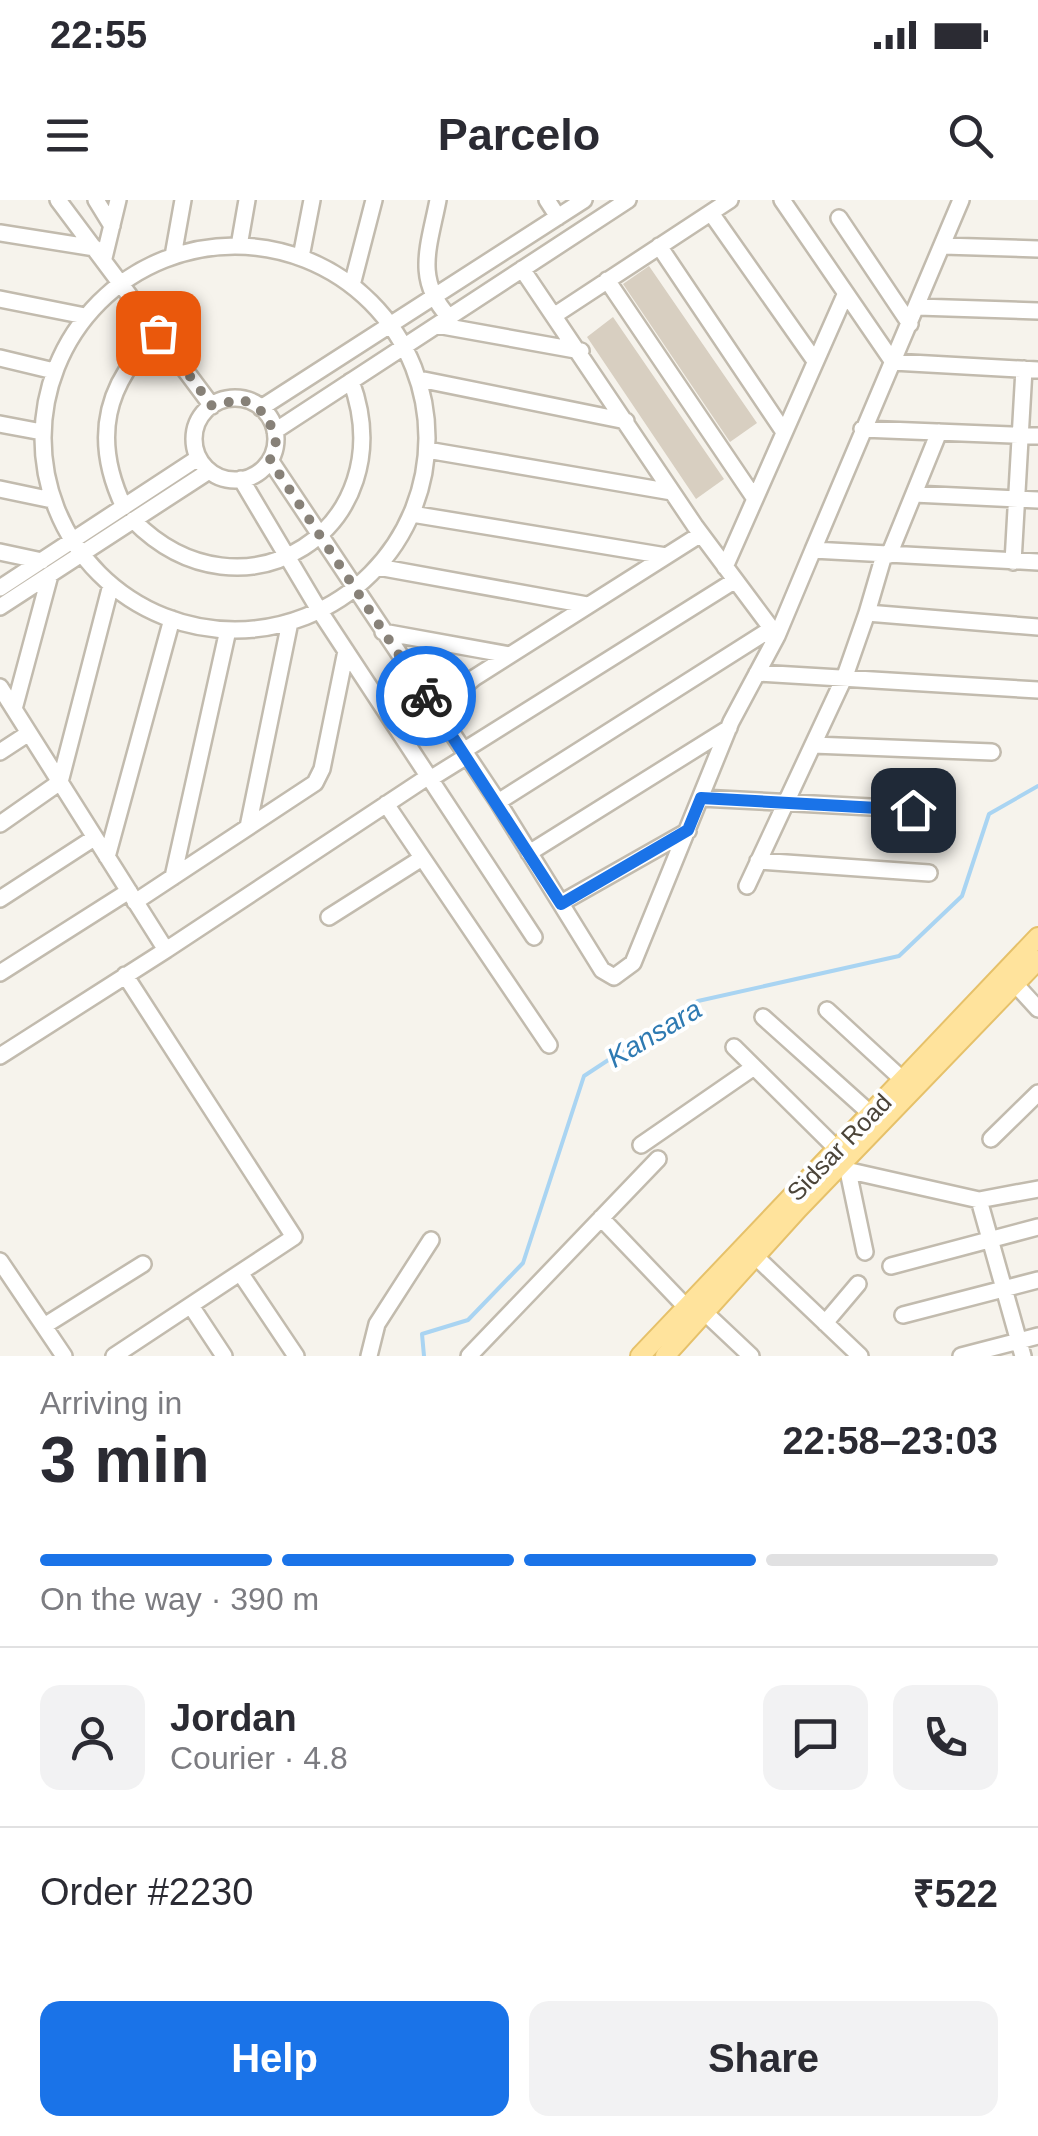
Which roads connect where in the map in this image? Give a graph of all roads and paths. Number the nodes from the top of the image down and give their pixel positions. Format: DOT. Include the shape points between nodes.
graph roads {
  1 [pos="58,200"];
  2 [pos="96,200"];
  3 [pos="118,200"];
  4 [pos="183,200"];
  5 [pos="247,200"];
  6 [pos="312,200"];
  7 [pos="374,200"];
  8 [pos="438,200"];
  9 [pos="547,200"];
  10 [pos="584,200"];
  11 [pos="628,200"];
  12 [pos="730,200"];
  13 [pos="782,200"];
  14 [pos="961,200"];
  15 [pos="710,213"];
  16 [pos="558,217"];
  17 [pos="839,218"];
  18 [pos="112,226"];
  19 [pos="0,233"];
  20 [pos="239,246"];
  21 [pos="660,246"];
  22 [pos="943,246"];
  23 [pos="1038,249"];
  24 [pos="100,253"];
  25 [pos="173,256"];
  26 [pos="301,258"];
  27 [pos="522,269"];
  28 [pos="607,280"];
  29 [pos="122,282"];
  30 [pos="352,286"];
  31 [pos="844,296"];
  32 [pos="432,298"];
  33 [pos="0,299"];
  34 [pos="918,308"];
  35 [pos="1038,311"];
  36 [pos="555,314"];
  37 [pos="86,316"];
  38 [pos="443,321"];
  39 [pos="910,324"];
  40 [pos="391,325"];
  41 [pos="158,333"];
  42 [pos="405,346"];
  43 [pos="581,352"];
  44 [pos="0,358"];
  45 [pos="815,361"];
  46 [pos="893,362"];
  47 [pos="1031,370"];
  48 [pos="54,371"];
  49 [pos="418,379"];
  50 [pos="352,381"];
  51 [pos="212,406"];
  52 [pos="261,408"];
  53 [pos="626,421"];
  54 [pos="0,424"];
  55 [pos="862,429"];
  56 [pos="275,431"];
  57 [pos="42,432"];
  58 [pos="784,432"];
  59 [pos="939,432"];
  60 [pos="1030,436"];
  61 [pos="428,450"];
  62 [pos="270,460"];
  63 [pos="204,464"];
  64 [pos="240,480"];
  65 [pos="0,490"];
  66 [pos="672,492"];
  67 [pos="914,494"];
  68 [pos="754,496"];
  69 [pos="1018,499"];
  70 [pos="52,500"];
  71 [pos="1038,500"];
  72 [pos="128,514"];
  73 [pos="412,514"];
  74 [pos="701,534"];
  75 [pos="320,536"];
  76 [pos="77,548"];
  77 [pos="813,550"];
  78 [pos="0,552"];
  79 [pos="887,555"];
  80 [pos="666,556"];
  81 [pos="287,557"];
  82 [pos="1013,562"];
  83 [pos="1038,562"];
  84 [pos="378,567"];
  85 [pos="46,568"];
  86 [pos="729,574"];
  87 [pos="112,586"];
  88 [pos="0,588"];
  89 [pos="354,589"];
  90 [pos="588,605"];
  91 [pos="0,607"];
  92 [pos="319,610"];
  93 [pos="867,613"];
  94 [pos="172,620"];
  95 [pos="290,622"];
  96 [pos="1038,627"];
  97 [pos="228,630"];
  98 [pos="383,632"];
  99 [pos="774,632"];
  100 [pos="346,652"];
  101 [pos="510,655"];
  102 [pos="757,674"];
  103 [pos="845,676"];
  104 [pos="0,686"];
  105 [pos="1038,690"];
  106 [pos="14,709"];
  107 [pos="436,710"];
  108 [pos="729,728"];
  109 [pos="29,733"];
  110 [pos="813,744"];
  111 [pos="0,752"];
  112 [pos="992,752"];
  113 [pos="465,754"];
  114 [pos="430,778"];
  115 [pos="60,782"];
  116 [pos="701,798"];
  117 [pos="498,802"];
  118 [pos="786,803"];
  119 [pos="386,804"];
  120 [pos="946,812"];
  121 [pos="0,824"];
  122 [pos="248,827"];
  123 [pos="688,830"];
  124 [pos="94,838"];
  125 [pos="529,852"];
  126 [pos="107,856"];
  127 [pos="422,858"];
  128 [pos="758,861"];
  129 [pos="929,873"];
  130 [pos="173,876"];
  131 [pos="747,886"];
  132 [pos="132,896"];
  133 [pos="0,898"];
  134 [pos="561,904"];
  135 [pos="329,917"];
  136 [pos="534,936"];
  137 [pos="1038,938"];
  138 [pos="166,950"];
  139 [pos="1038,960"];
  140 [pos="0,973"];
  141 [pos="124,975"];
  142 [pos="1010,978"];
  143 [pos="1038,1009"];
  144 [pos="827,1010"];
  145 [pos="763,1017"];
  146 [pos="549,1045"];
  147 [pos="734,1047"];
  148 [pos="0,1056"];
  149 [pos="754,1067"];
  150 [pos="903,1080"];
  151 [pos="1038,1093"];
  152 [pos="1025,1106"];
  153 [pos="870,1114"];
  154 [pos="1038,1118"];
  155 [pos="992,1139"];
  156 [pos="641,1145"];
  157 [pos="658,1159"];
  158 [pos="842,1162"];
  159 [pos="1038,1189"];
  160 [pos="979,1200"];
  161 [pos="600,1218"];
  162 [pos="1038,1226"];
  163 [pos="990,1237"];
  164 [pos="431,1240"];
  165 [pos="865,1252"];
  166 [pos="755,1256"];
  167 [pos="0,1261"];
  168 [pos="142,1264"];
  169 [pos="891,1266"];
  170 [pos="241,1274"];
  171 [pos="1038,1280"];
  172 [pos="858,1284"];
  173 [pos="1005,1289"];
  174 [pos="191,1306"];
  175 [pos="694,1307"];
  176 [pos="903,1315"];
  177 [pos="825,1323"];
  178 [pos="44,1326"];
  179 [pos="1038,1336"];
  180 [pos="1021,1348"];
  181 [pos="138,1350"];
  182 [pos="64,1356"];
  183 [pos="114,1356"];
  184 [pos="224,1356"];
  185 [pos="296,1356"];
  186 [pos="369,1356"];
  187 [pos="469,1356"];
  188 [pos="640,1356"];
  189 [pos="665,1356"];
  190 [pos="751,1356"];
  191 [pos="859,1356"];
  192 [pos="962,1356"];
  1 -- 24 [label="street"];
  2 -- 18 [label="street"];
  3 -- 18 [label="street"];
  4 -- 25 [label="street"];
  5 -- 20 [label="street"];
  6 -- 26 [label="street"];
  7 -- 30 [label="street"];
  8 -- 32 [label="street" via="425,277"];
  9 -- 16 [label="street"];
  10 -- 16 [label="street"];
  11 -- 27 [label="street"];
  12 -- 15 [label="street"];
  13 -- 31 [label="street"];
  14 -- 22 [label="street"];
  15 -- 21 [label="street"];
  15 -- 45 [label="street"];
  16 -- 32 [label="street"];
  17 -- 39 [label="street"];
  18 -- 24 [label="street"];
  19 -- 24 [label="street"];
  20 -- 25 [label="street"];
  20 -- 26 [label="street"];
  21 -- 28 [label="street"];
  21 -- 58 [label="street"];
  22 -- 23 [label="street"];
  22 -- 34 [label="street"];
  24 -- 29 [label="street"];
  25 -- 29 [label="street"];
  26 -- 30 [label="street"];
  27 -- 36 [label="street"];
  27 -- 38 [label="street"];
  28 -- 36 [label="street"];
  28 -- 68 [label="street"];
  29 -- 37 [label="street"];
  29 -- 41 [label="street"];
  30 -- 40 [label="street"];
  31 -- 45 [label="street"];
  31 -- 46 [label="street"];
  32 -- 38 [label="street"];
  32 -- 40 [label="street"];
  33 -- 37 [label="street"];
  34 -- 35 [label="street"];
  34 -- 39 [label="street"];
  36 -- 43 [label="street"];
  37 -- 48 [label="street"];
  38 -- 42 [label="street"];
  38 -- 43 [label="street"];
  39 -- 46 [label="street"];
  40 -- 42 [label="street"];
  40 -- 52 [label="street"];
  41 -- 51 [label="street"];
  41 -- 72 [label="street" via="116,382 106,413 107,462"];
  42 -- 49 [label="street"];
  42 -- 50 [label="street"];
  43 -- 53 [label="street"];
  44 -- 48 [label="street"];
  45 -- 58 [label="street"];
  46 -- 47 [label="street"];
  46 -- 55 [label="street"];
  47 -- 60 [label="street"];
  48 -- 57 [label="street"];
  49 -- 53 [label="street"];
  49 -- 61 [label="street"];
  50 -- 56 [label="street"];
  50 -- 75 [label="street" via="365,434 362,462 354,490"];
  51 -- 52 [label="street" via="242,399"];
  51 -- 63 [label="street" via="197,424"];
  52 -- 56 [label="street"];
  53 -- 66 [label="street"];
  54 -- 57 [label="street"];
  55 -- 59 [label="street"];
  55 -- 77 [label="street"];
  56 -- 62 [label="street"];
  57 -- 70 [label="street"];
  58 -- 68 [label="street"];
  59 -- 60 [label="street"];
  59 -- 67 [label="street"];
  60 -- 69 [label="street"];
  61 -- 66 [label="street"];
  61 -- 73 [label="street"];
  62 -- 64 [label="street"];
  62 -- 75 [label="street"];
  63 -- 64 [label="street"];
  63 -- 72 [label="street"];
  64 -- 81 [label="street"];
  65 -- 70 [label="street"];
  66 -- 74 [label="street"];
  67 -- 69 [label="street"];
  67 -- 79 [label="street"];
  68 -- 86 [label="street"];
  69 -- 71 [label="street"];
  69 -- 82 [label="street"];
  70 -- 76 [label="street"];
  72 -- 76 [label="street"];
  72 -- 81 [label="street" via="154,541 196,563 242,568"];
  73 -- 80 [label="street"];
  73 -- 84 [label="street"];
  74 -- 80 [label="street"];
  74 -- 86 [label="street"];
  75 -- 81 [label="street"];
  75 -- 89 [label="street"];
  76 -- 85 [label="street"];
  76 -- 87 [label="street"];
  77 -- 79 [label="street"];
  77 -- 99 [label="street"];
  78 -- 85 [label="street"];
  79 -- 82 [label="street"];
  79 -- 93 [label="street"];
  80 -- 90 [label="street"];
  81 -- 92 [label="street"];
  82 -- 83 [label="street"];
  84 -- 89 [label="street"];
  84 -- 90 [label="street"];
  85 -- 88 [label="street"];
  85 -- 91 [label="street"];
  85 -- 106 [label="street"];
  86 -- 99 [label="street"];
  86 -- 113 [label="street"];
  87 -- 94 [label="street"];
  87 -- 115 [label="street"];
  89 -- 92 [label="street"];
  89 -- 98 [label="street"];
  90 -- 101 [label="street"];
  92 -- 95 [label="street"];
  92 -- 100 [label="street"];
  93 -- 96 [label="street"];
  93 -- 103 [label="street"];
  94 -- 97 [label="street"];
  94 -- 126 [label="street"];
  95 -- 97 [label="street"];
  95 -- 122 [label="street"];
  97 -- 130 [label="street"];
  98 -- 101 [label="street"];
  98 -- 107 [label="street"];
  99 -- 102 [label="street"];
  99 -- 117 [label="street"];
  100 -- 114 [label="street"];
  100 -- 122 [label="street" via="319,778"];
  101 -- 107 [label="street"];
  102 -- 103 [label="street"];
  102 -- 108 [label="street"];
  103 -- 105 [label="street"];
  103 -- 110 [label="street"];
  104 -- 106 [label="street"];
  106 -- 109 [label="street"];
  107 -- 113 [label="street"];
  108 -- 116 [label="street"];
  108 -- 125 [label="street"];
  109 -- 111 [label="street"];
  109 -- 115 [label="street"];
  110 -- 112 [label="street"];
  110 -- 118 [label="street"];
  113 -- 114 [label="street"];
  113 -- 117 [label="street"];
  114 -- 119 [label="street"];
  114 -- 136 [label="street"];
  115 -- 121 [label="street"];
  115 -- 124 [label="street"];
  116 -- 118 [label="street"];
  116 -- 123 [label="street"];
  117 -- 125 [label="street"];
  118 -- 120 [label="street"];
  118 -- 128 [label="street"];
  119 -- 127 [label="street"];
  119 -- 138 [label="street"];
  122 -- 130 [label="street"];
  123 -- 134 [label="street"];
  123 -- 134 [label="street" via="634,964 622,976 602,970"];
  124 -- 126 [label="street"];
  124 -- 133 [label="street"];
  125 -- 134 [label="street"];
  126 -- 132 [label="street"];
  127 -- 135 [label="street"];
  127 -- 146 [label="street"];
  128 -- 129 [label="street"];
  128 -- 131 [label="street"];
  130 -- 132 [label="street"];
  132 -- 138 [label="street"];
  132 -- 140 [label="street"];
  137 -- 142 [label="main road, Sidsar Road"];
  138 -- 141 [label="street"];
  139 -- 142 [label="main road, Sidsar Road"];
  141 -- 148 [label="street"];
  141 -- 170 [label="street" via="293,1233 292,1241"];
  142 -- 143 [label="street"];
  142 -- 150 [label="main road, Sidsar Road"];
  142 -- 158 [label="main road, Sidsar Road"];
  144 -- 150 [label="street"];
  145 -- 153 [label="street"];
  147 -- 149 [label="street"];
  149 -- 156 [label="street"];
  149 -- 158 [label="street"];
  150 -- 153 [label="main road, Sidsar Road"];
  151 -- 152 [label="street"];
  152 -- 154 [label="street"];
  152 -- 155 [label="street"];
  153 -- 158 [label="main road, Sidsar Road"];
  157 -- 161 [label="street"];
  158 -- 160 [label="street"];
  158 -- 165 [label="street"];
  158 -- 166 [label="main road, Sidsar Road"];
  158 -- 175 [label="main road, Sidsar Road"];
  159 -- 160 [label="street"];
  160 -- 163 [label="street"];
  161 -- 175 [label="street"];
  161 -- 187 [label="street"];
  162 -- 163 [label="street"];
  163 -- 169 [label="street"];
  163 -- 173 [label="street"];
  164 -- 186 [label="street" via="378,1324"];
  166 -- 175 [label="main road, Sidsar Road"];
  166 -- 177 [label="street"];
  167 -- 178 [label="street"];
  168 -- 178 [label="street"];
  170 -- 174 [label="street"];
  170 -- 185 [label="street"];
  171 -- 173 [label="street"];
  172 -- 177 [label="street"];
  173 -- 176 [label="street"];
  173 -- 180 [label="street"];
  174 -- 181 [label="street"];
  174 -- 184 [label="street"];
  175 -- 188 [label="main road, Sidsar Road"];
  175 -- 189 [label="main road, Sidsar Road"];
  175 -- 190 [label="street"];
  177 -- 191 [label="street"];
  178 -- 182 [label="street"];
  179 -- 180 [label="street"];
  180 -- 192 [label="street"];
  181 -- 183 [label="street"];
}
